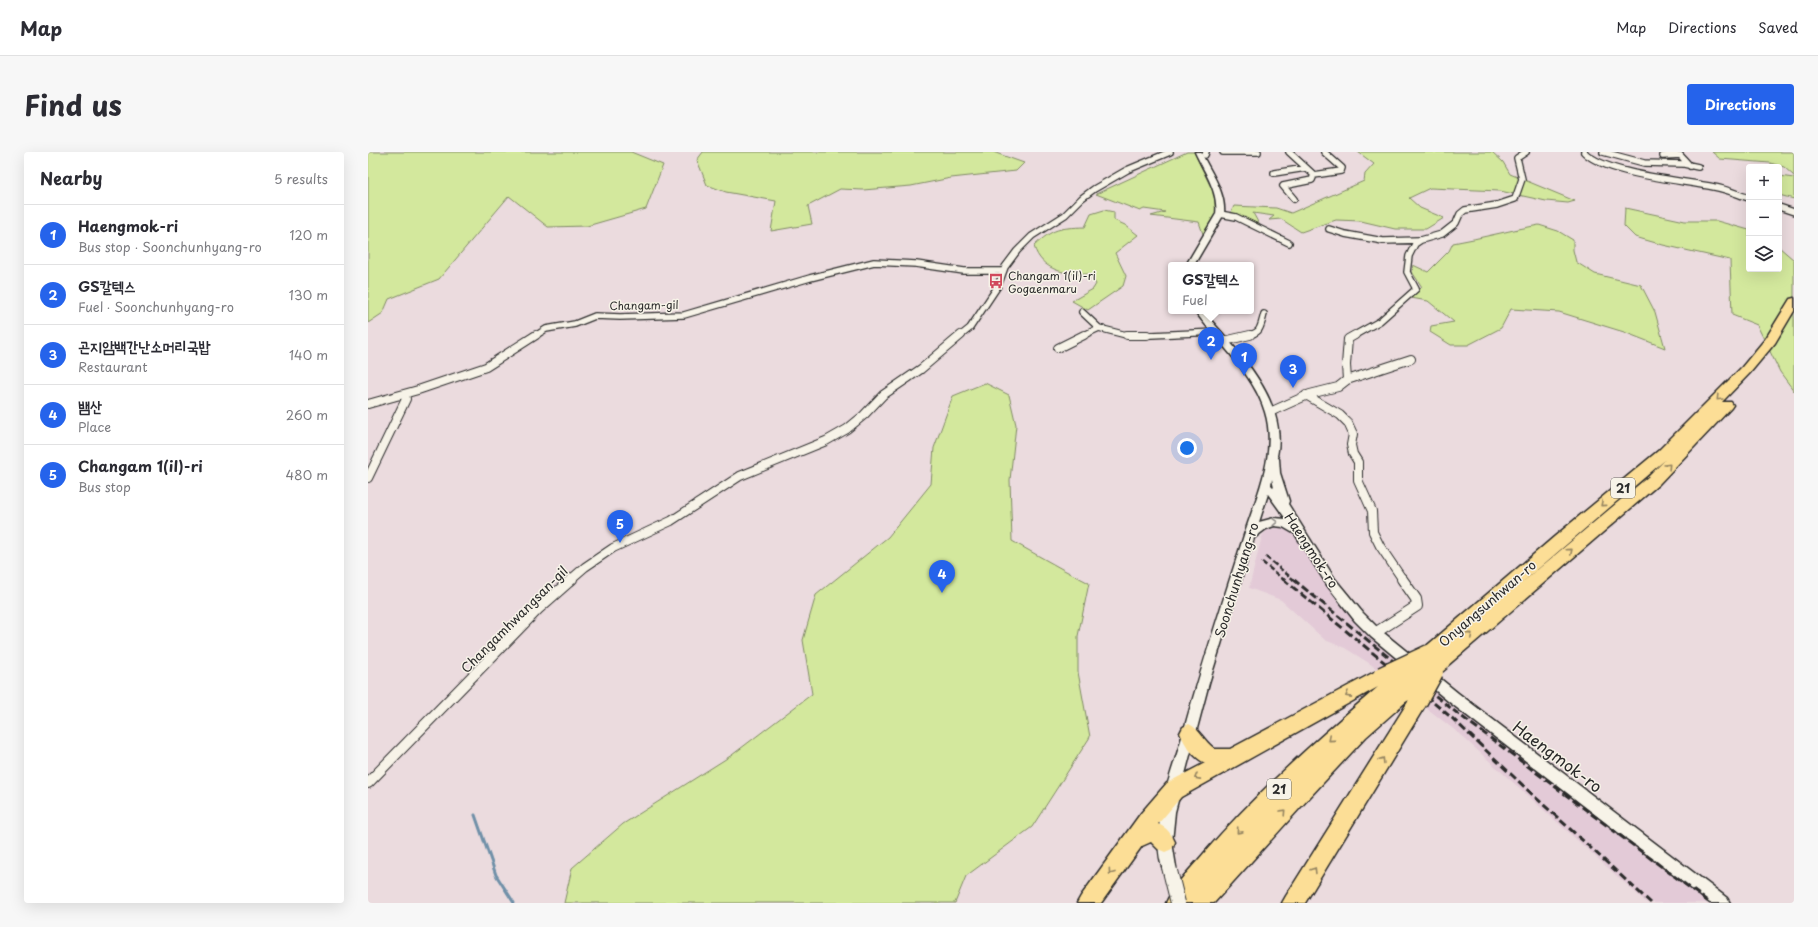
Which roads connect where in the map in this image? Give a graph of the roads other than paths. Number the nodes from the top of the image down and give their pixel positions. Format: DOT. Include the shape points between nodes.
graph roads {
  1 [pos="1170,152"];
  2 [pos="1223,152"];
  3 [pos="1258,152"];
  4 [pos="1289,152"];
  5 [pos="1324,152"];
  6 [pos="1526,152"];
  7 [pos="1584,152"];
  8 [pos="1603,152"];
  9 [pos="1203,153"];
  10 [pos="1663,156"];
  11 [pos="1690,166"];
  12 [pos="1698,167"];
  13 [pos="1306,168"];
  14 [pos="1274,173"];
  15 [pos="1314,175"];
  16 [pos="1746,197"];
  17 [pos="1294,199"];
  18 [pos="1782,208"];
  19 [pos="1794,212"];
  20 [pos="1220,214"];
  21 [pos="1329,228"];
  22 [pos="1421,240"];
  23 [pos="1289,243"];
  24 [pos="1192,262"];
  25 [pos="1003,271"];
  26 [pos="1794,301"];
  27 [pos="1082,312"];
  28 [pos="1201,314"];
  29 [pos="1264,314"];
  30 [pos="1794,319"];
  31 [pos="1099,328"];
  32 [pos="1216,332"];
  33 [pos="1224,341"];
  34 [pos="1058,348"];
  35 [pos="1411,359"];
  36 [pos="1347,380"];
  37 [pos="405,394"];
  38 [pos="1306,396"];
  39 [pos="368,404"];
  40 [pos="1270,412"];
  41 [pos="1273,451"];
  42 [pos="368,478"];
  43 [pos="1265,486"];
  44 [pos="1290,516"];
  45 [pos="1302,535"];
  46 [pos="1249,537"];
  47 [pos="1374,633"];
  48 [pos="1435,657"];
  49 [pos="1398,689"];
  50 [pos="1189,733"];
  51 [pos="1232,758"];
  52 [pos="368,783"];
  53 [pos="1174,790"];
  54 [pos="1136,838"];
  55 [pos="1165,842"];
  56 [pos="1088,903"];
  57 [pos="1178,903"];
  58 [pos="1200,903"];
  59 [pos="1293,903"];
  60 [pos="1722,903"];
  1 -- 25 [label="street, Changamhwangsan-gil" via="1123,172 1088,193 1065,215 1032,236"];
  2 -- 3 [label="street"];
  4 -- 13 [label="street"];
  5 -- 15 [label="street" via="1342,170"];
  6 -- 22 [label="street" via="1517,158 1523,174 1515,199 1465,210 1456,223 1442,234"];
  7 -- 16 [label="street" via="1590,158 1622,170 1714,187"];
  8 -- 11 [label="street" via="1644,163"];
  9 -- 20 [label="main road" via="1221,202"];
  10 -- 11 [label="street" via="1680,155"];
  11 -- 12 [label="street"];
  13 -- 14 [label="street"];
  13 -- 15 [label="street"];
  15 -- 17 [label="street" via="1312,180 1282,186"];
  18 -- 19 [label="street"];
  20 -- 23 [label="street" via="1236,217"];
  20 -- 24 [label="main road"];
  21 -- 22 [label="street" via="1345,234 1383,241"];
  22 -- 36 [label="street" via="1415,244 1409,256 1407,272 1416,289 1380,321 1348,340"];
  25 -- 37 [label="street, Changam-gil" via="964,271 916,264 874,262 684,315 620,318 595,316 575,324 546,329 493,363"];
  25 -- 52 [label="street, Changamhwangsan-gil" via="998,286 970,328 921,369 883,395 847,429 826,441 736,478 676,518 609,551 585,567 538,609"];
  26 -- 48 [label="highway, Onyangsunhwan-ro / 21, one-way" via="1771,340 1746,370 1663,454 1559,541"];
  27 -- 31 [label="street"];
  28 -- 32 [label="main road, Soonchunhyang-ro"];
  29 -- 33 [label="street" via="1259,331 1255,334"];
  48 -- 30 [label="highway, Onyangsunhwan-ro / 21, one-way" via="1654,480 1753,376"];
  31 -- 32 [label="street" via="1130,336"];
  31 -- 34 [label="street"];
  32 -- 33 [label="main road, Soonchunhyang-ro"];
  33 -- 40 [label="main road, Soonchunhyang-ro" via="1254,379"];
  35 -- 36 [label="street"];
  36 -- 38 [label="street" via="1338,387"];
  37 -- 39 [label="street, Changam-gil"];
  37 -- 42 [label="street" via="406,399"];
  38 -- 40 [label="street"];
  38 -- 47 [label="street" via="1340,415 1348,423 1353,434 1353,454 1359,466 1358,480 1372,511 1373,532 1416,599 1417,606"];
  40 -- 41 [label="main road, Soonchunhyang-ro" via="1274,432"];
  41 -- 43 [label="main road, Soonchunhyang-ro"];
  41 -- 44 [label="main road" via="1275,473"];
  43 -- 44 [label="main road, Haengmok-ro" via="1274,493"];
  43 -- 46 [label="main road, Soonchunhyang-ro"];
  44 -- 45 [label="main road, Haengmok-ro"];
  46 -- 45 [label="main road, one-way" via="1258,526 1279,521 1290,525"];
  45 -- 47 [label="main road, Haengmok-ro" via="1331,582"];
  46 -- 50 [label="main road, Soonchunhyang-ro"];
  47 -- 60 [label="main road, Haengmok-ro"];
  48 -- 49 [label="highway, bridge"];
  48 -- 49 [label="highway, Onyangsunhwan-ro / 21, bridge"];
  49 -- 51 [label="highway, one-way"];
  49 -- 57 [label="highway, Onyangsunhwan-ro / 21, one-way" via="1317,751 1258,810 1190,885"];
  58 -- 49 [label="highway, Onyangsunhwan-ro / 21, one-way"];
  59 -- 49 [label="highway, one-way"];
  50 -- 51 [label="highway" via="1203,752 1212,758"];
  50 -- 53 [label="main road, Soonchunhyang-ro"];
  51 -- 53 [label="highway, one-way"];
  53 -- 54 [label="highway"];
  53 -- 55 [label="main road, Soonchunhyang-ro" via="1166,822"];
  54 -- 55 [label="highway" via="1143,832 1152,831"];
  54 -- 56 [label="highway, one-way"];
  55 -- 57 [label="main road, Soonchunhyang-ro, bridge"];
}
